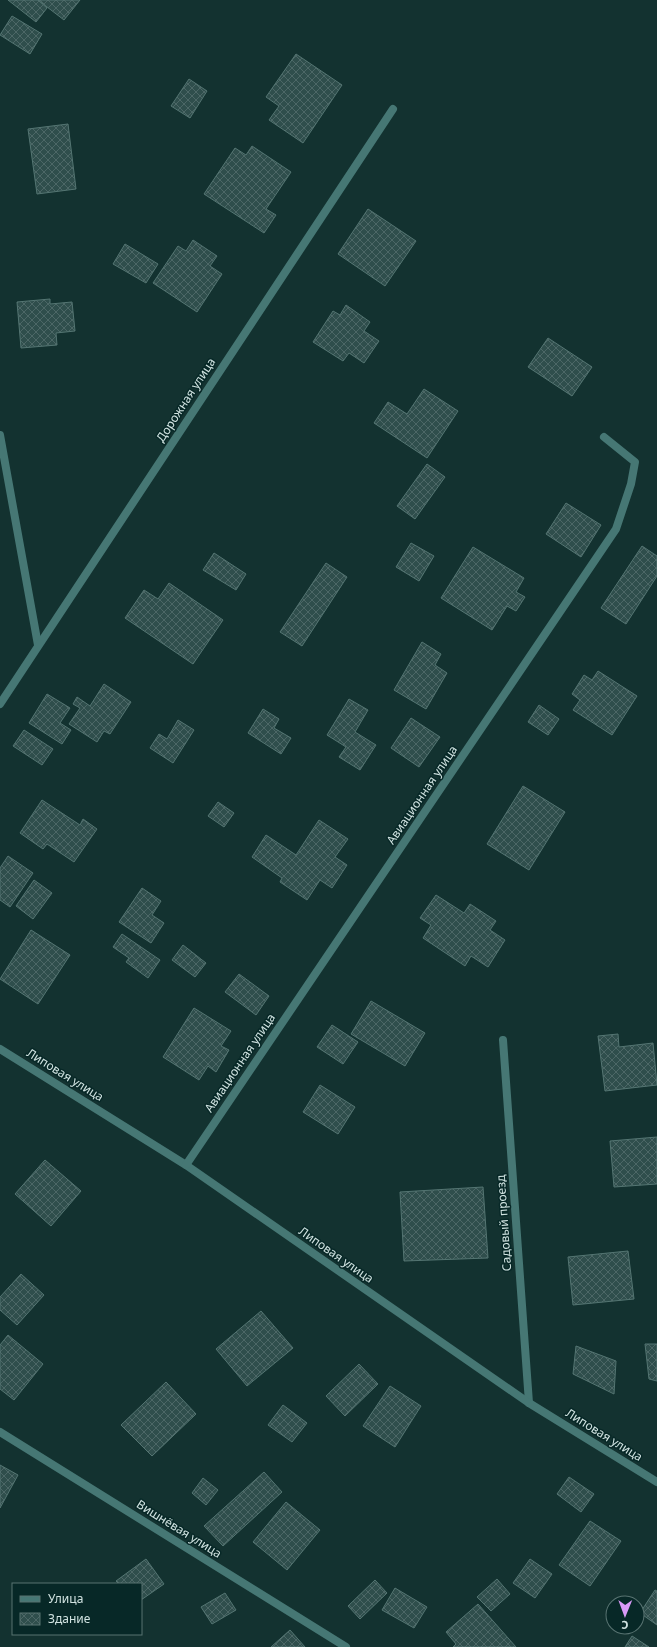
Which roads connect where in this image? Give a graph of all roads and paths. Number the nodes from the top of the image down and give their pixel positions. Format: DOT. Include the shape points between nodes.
graph roads {
  1 [pos="392,109"];
  2 [pos="0,435"];
  3 [pos="604,437"];
  4 [pos="38,645"];
  5 [pos="0,704"];
  6 [pos="503,1040"];
  7 [pos="0,1049"];
  8 [pos="186,1165"];
  9 [pos="529,1403"];
  10 [pos="0,1432"];
  11 [pos="657,1482"];
  12 [pos="346,1647"];
  1 -- 4 [label="street, Дорожная улица"];
  2 -- 4 [label="street"];
  3 -- 8 [label="street, Авиационная улица" via="635,462 631,484 616,529"];
  4 -- 5 [label="street, Дорожная улица"];
  6 -- 9 [label="street, Садовый проезд"];
  7 -- 8 [label="street, Липовая улица"];
  8 -- 9 [label="street, Липовая улица"];
  9 -- 11 [label="street, Липовая улица"];
  10 -- 12 [label="street, Вишнёвая улица"];
}
